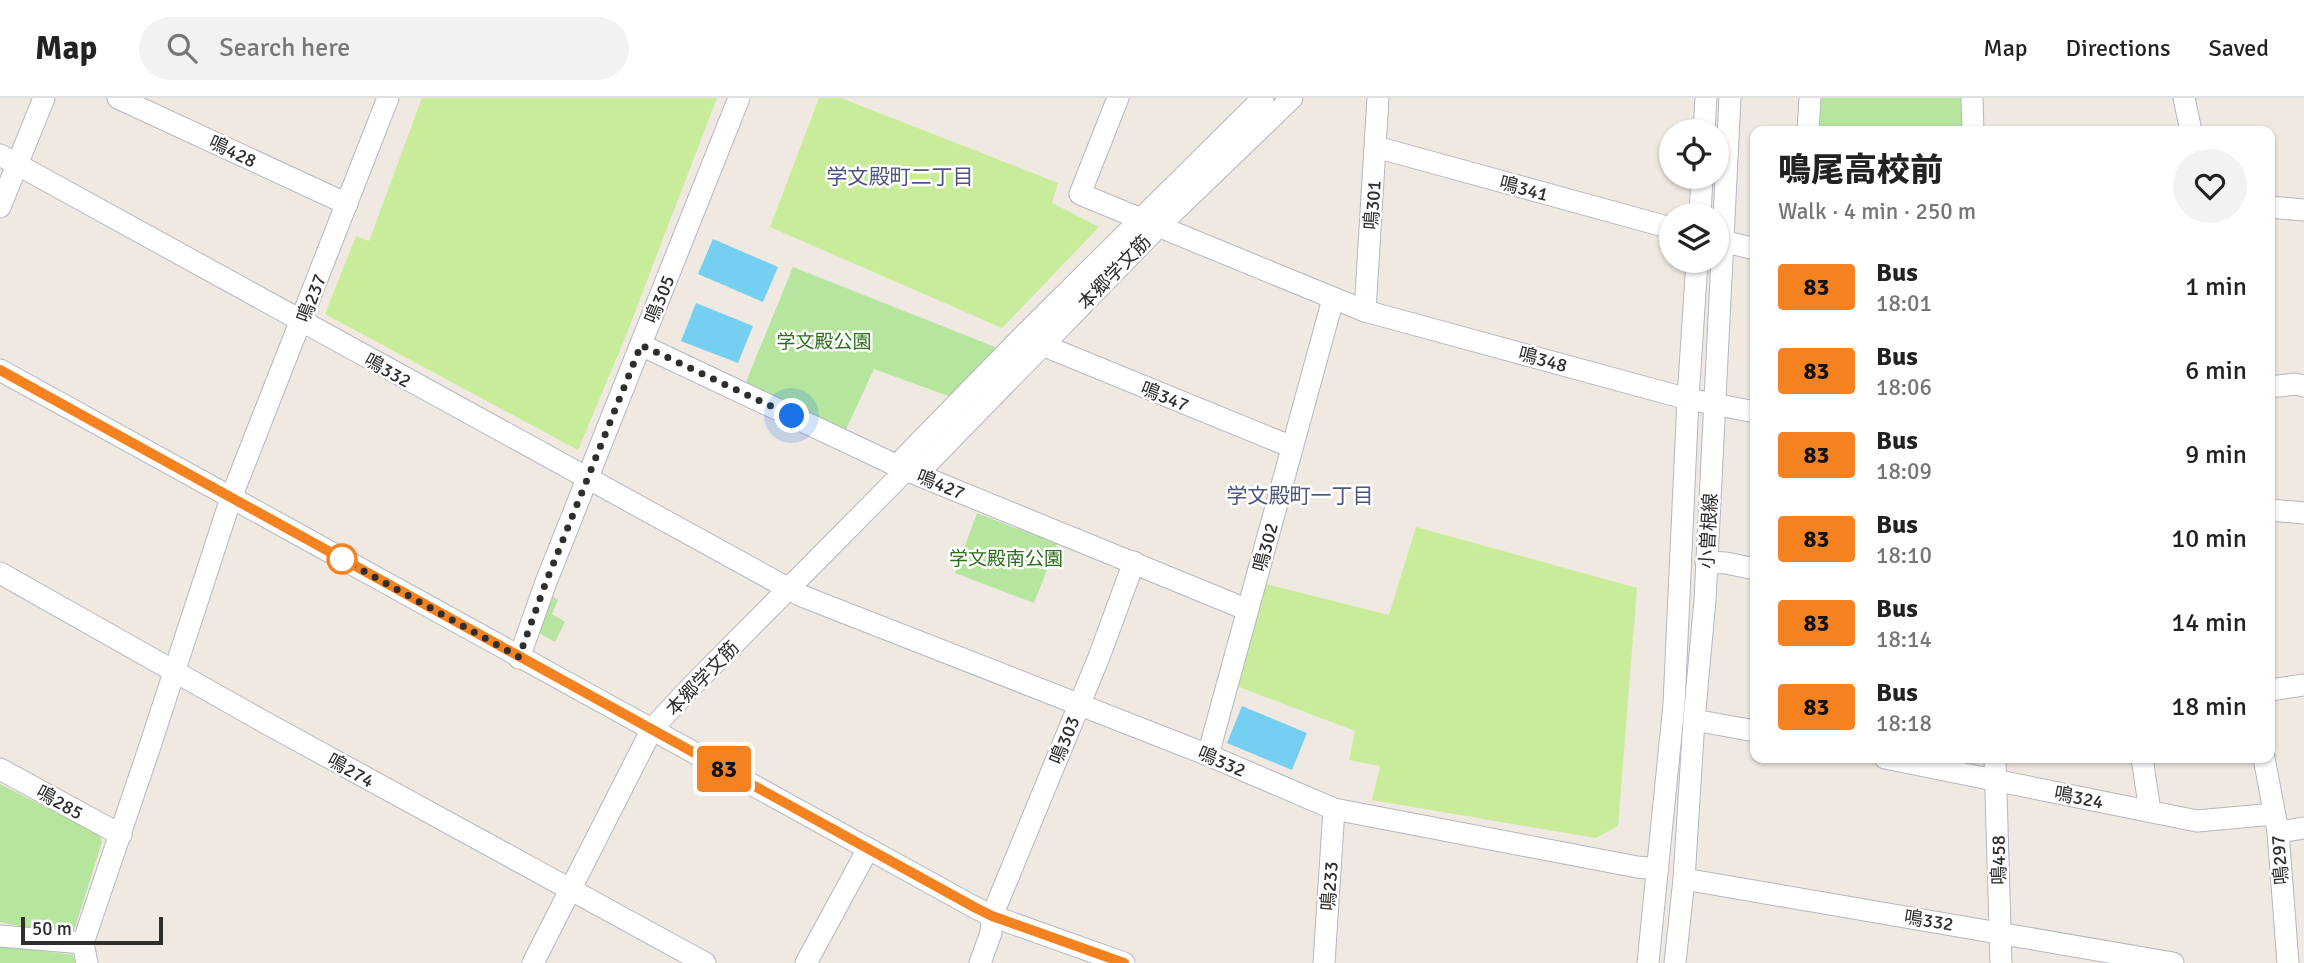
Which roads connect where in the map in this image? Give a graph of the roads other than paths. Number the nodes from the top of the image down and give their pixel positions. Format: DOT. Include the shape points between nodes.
graph roads {
  1 [pos="44,98"];
  2 [pos="118,98"];
  3 [pos="388,98"];
  4 [pos="739,98"];
  5 [pos="1118,98"];
  6 [pos="1263,98"];
  7 [pos="1292,98"];
  8 [pos="1378,98"];
  9 [pos="1706,98"];
  10 [pos="1730,98"];
  11 [pos="1810,98"];
  12 [pos="1972,98"];
  13 [pos="2184,98"];
  14 [pos="1705,119"];
  15 [pos="1808,126"];
  16 [pos="1973,126"];
  17 [pos="2190,126"];
  18 [pos="1376,147"];
  19 [pos="9,160"];
  20 [pos="1724,203"];
  21 [pos="347,204"];
  22 [pos="2275,207"];
  23 [pos="0,208"];
  24 [pos="2304,210"];
  25 [pos="1150,223"];
  26 [pos="1659,225"];
  27 [pos="1729,243"];
  28 [pos="1750,248"];
  29 [pos="1696,273"];
  30 [pos="1720,273"];
  31 [pos="1333,299"];
  32 [pos="1365,311"];
  33 [pos="302,322"];
  34 [pos="1032,341"];
  35 [pos="641,345"];
  36 [pos="0,370"];
  37 [pos="2275,386"];
  38 [pos="2304,386"];
  39 [pos="1688,399"];
  40 [pos="1714,403"];
  41 [pos="1750,411"];
  42 [pos="1292,447"];
  43 [pos="906,470"];
  44 [pos="588,478"];
  45 [pos="231,498"];
  46 [pos="2275,510"];
  47 [pos="2304,513"];
  48 [pos="1134,562"];
  49 [pos="1706,562"];
  50 [pos="1750,568"];
  51 [pos="0,573"];
  52 [pos="789,590"];
  53 [pos="1248,610"];
  54 [pos="519,657"];
  55 [pos="175,673"];
  56 [pos="2304,685"];
  57 [pos="2275,689"];
  58 [pos="1079,705"];
  59 [pos="1694,720"];
  60 [pos="653,729"];
  61 [pos="1750,730"];
  62 [pos="1208,755"];
  63 [pos="1909,763"];
  64 [pos="1995,763"];
  65 [pos="2143,763"];
  66 [pos="2265,763"];
  67 [pos="0,769"];
  68 [pos="1996,781"];
  69 [pos="1334,809"];
  70 [pos="2150,811"];
  71 [pos="2276,823"];
  72 [pos="2304,828"];
  73 [pos="121,835"];
  74 [pos="868,849"];
  75 [pos="1658,869"];
  76 [pos="1684,879"];
  77 [pos="569,890"];
  78 [pos="992,916"];
  79 [pos="2000,932"];
  80 [pos="0,936"];
  81 [pos="85,953"];
  82 [pos="533,963"];
  83 [pos="705,963"];
  84 [pos="806,963"];
  85 [pos="980,963"];
  86 [pos="1124,963"];
  87 [pos="1324,963"];
  88 [pos="1648,963"];
  89 [pos="1675,963"];
  90 [pos="2001,963"];
  91 [pos="2173,963"];
  92 [pos="2288,963"];
  1 -- 19 [label="street"];
  2 -- 21 [label="street, 鳴428"];
  3 -- 21 [label="street, 鳴237"];
  4 -- 35 [label="street, 鳴305"];
  5 -- 25 [label="street, 鳴348" via="1080,194"];
  6 -- 25 [label="street, 本郷学文筋"];
  7 -- 25 [label="street, 本郷学文筋"];
  8 -- 18 [label="street, 鳴301"];
  9 -- 14 [label="street"];
  10 -- 20 [label="street, 小曽根線"];
  11 -- 15 [label="street"];
  12 -- 16 [label="street"];
  13 -- 17 [label="street"];
  18 -- 26 [label="street, 鳴341"];
  18 -- 32 [label="street, 鳴301"];
  19 -- 23 [label="street"];
  19 -- 33 [label="street, 鳴332"];
  21 -- 33 [label="street, 鳴237"];
  22 -- 24 [label="street"];
  25 -- 31 [label="street, 鳴348"];
  25 -- 34 [label="street, 本郷学文筋"];
  27 -- 28 [label="street"];
  29 -- 39 [label="street, 小曽根線"];
  30 -- 40 [label="street, 小曽根線"];
  31 -- 32 [label="street, 鳴348"];
  31 -- 42 [label="street, 鳴302"];
  32 -- 39 [label="street, 鳴348"];
  33 -- 44 [label="street, 鳴332"];
  33 -- 45 [label="street, 鳴237"];
  34 -- 42 [label="street, 鳴347"];
  34 -- 43 [label="street, 本郷学文筋" via="923,468"];
  35 -- 43 [label="street, 鳴427"];
  35 -- 44 [label="street, 鳴305"];
  36 -- 45 [label="street"];
  37 -- 38 [label="street"];
  39 -- 40 [label="street, 鳴348"];
  39 -- 75 [label="street, 小曽根線" via="1674,704"];
  40 -- 41 [label="street, 鳴348"];
  40 -- 49 [label="street, 小曽根線"];
  42 -- 53 [label="street, 鳴302"];
  43 -- 48 [label="street, 鳴427"];
  43 -- 52 [label="street, 本郷学文筋"];
  44 -- 52 [label="street, 鳴332"];
  44 -- 54 [label="street, 鳴305"];
  45 -- 54 [label="street"];
  45 -- 55 [label="street, 鳴237"];
  46 -- 47 [label="street"];
  48 -- 53 [label="street, 鳴427"];
  48 -- 58 [label="street, 鳴303"];
  49 -- 50 [label="street"];
  49 -- 59 [label="street, 小曽根線"];
  51 -- 55 [label="street, 鳴274"];
  52 -- 58 [label="street, 鳴332"];
  52 -- 60 [label="street, 本郷学文筋"];
  53 -- 62 [label="street, 鳴302"];
  54 -- 60 [label="street"];
  55 -- 73 [label="street, 鳴237"];
  55 -- 77 [label="street, 鳴274"];
  56 -- 57 [label="street"];
  58 -- 62 [label="street, 鳴332"];
  58 -- 78 [label="street, 鳴303"];
  59 -- 61 [label="street"];
  59 -- 76 [label="street, 小曽根線"];
  60 -- 74 [label="street"];
  60 -- 77 [label="street, 本郷学文筋"];
  62 -- 69 [label="street, 鳴332"];
  63 -- 68 [label="street, 鳴324"];
  64 -- 68 [label="street, 鳴458"];
  65 -- 70 [label="street"];
  66 -- 71 [label="street, 鳴297"];
  67 -- 73 [label="street, 鳴285"];
  68 -- 70 [label="street, 鳴324"];
  68 -- 79 [label="street, 鳴458"];
  69 -- 75 [label="street, 鳴332"];
  69 -- 87 [label="street, 鳴233"];
  70 -- 71 [label="street, 鳴324" via="2197,821"];
  71 -- 72 [label="street, 鳴324"];
  71 -- 92 [label="street, 鳴297"];
  73 -- 81 [label="street, 鳴237"];
  74 -- 78 [label="street"];
  74 -- 84 [label="street"];
  75 -- 88 [label="street, 小曽根線"];
  76 -- 79 [label="street, 鳴332"];
  76 -- 89 [label="street, 小曽根線"];
  77 -- 82 [label="street, 本郷学文筋"];
  77 -- 83 [label="street, 鳴274"];
  78 -- 85 [label="street, 鳴303"];
  78 -- 86 [label="street"];
  79 -- 90 [label="street, 鳴458"];
  79 -- 91 [label="street, 鳴332"];
  80 -- 81 [label="street"];
}
